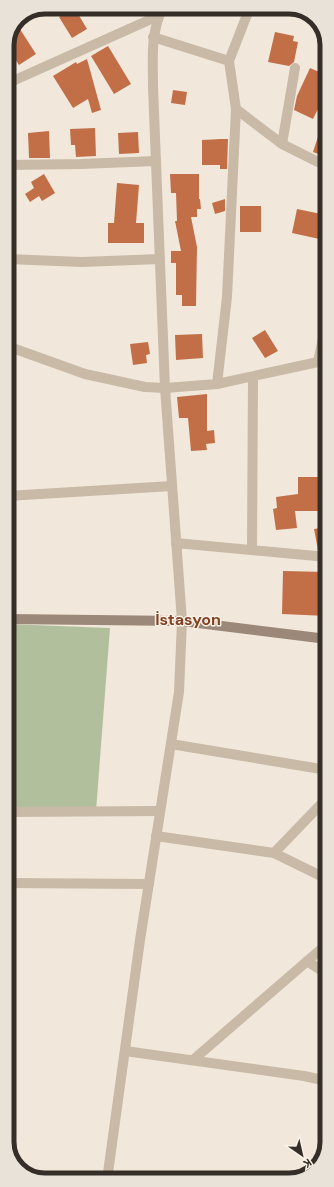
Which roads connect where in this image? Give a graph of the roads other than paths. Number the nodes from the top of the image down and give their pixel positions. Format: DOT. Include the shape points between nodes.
graph roads {
  1 [pos="156,14"];
  2 [pos="159,14"];
  3 [pos="247,14"];
  4 [pos="153,37"];
  5 [pos="229,61"];
  6 [pos="295,68"];
  7 [pos="14,80"];
  8 [pos="236,109"];
  9 [pos="282,144"];
  10 [pos="156,161"];
  11 [pos="320,163"];
  12 [pos="14,165"];
  13 [pos="14,259"];
  14 [pos="160,259"];
  15 [pos="14,349"];
  16 [pos="320,364"];
  17 [pos="253,377"];
  18 [pos="217,384"];
  19 [pos="165,388"];
  20 [pos="172,486"];
  21 [pos="14,496"];
  22 [pos="176,543"];
  23 [pos="252,550"];
  24 [pos="320,556"];
  25 [pos="14,619"];
  26 [pos="182,622"];
  27 [pos="320,638"];
  28 [pos="171,744"];
  29 [pos="320,769"];
  30 [pos="320,805"];
  31 [pos="160,811"];
  32 [pos="14,812"];
  33 [pos="156,836"];
  34 [pos="274,853"];
  35 [pos="320,876"];
  36 [pos="14,883"];
  37 [pos="149,884"];
  38 [pos="320,950"];
  39 [pos="307,961"];
  40 [pos="320,969"];
  41 [pos="125,1051"];
  42 [pos="193,1060"];
  43 [pos="320,1079"];
  44 [pos="108,1173"];
  1 -- 7 [label="street"];
  2 -- 4 [label="street"];
  3 -- 5 [label="street"];
  4 -- 5 [label="street"];
  4 -- 10 [label="street" via="152,87"];
  5 -- 8 [label="street"];
  6 -- 9 [label="street"];
  8 -- 9 [label="street"];
  8 -- 18 [label="street" via="227,297"];
  9 -- 11 [label="street"];
  10 -- 12 [label="street"];
  10 -- 14 [label="street"];
  13 -- 14 [label="street" via="82,262"];
  14 -- 19 [label="street"];
  15 -- 19 [label="street" via="85,374 145,387"];
  16 -- 17 [label="street"];
  17 -- 18 [label="street"];
  17 -- 23 [label="street"];
  18 -- 19 [label="street"];
  19 -- 20 [label="street"];
  20 -- 21 [label="street"];
  20 -- 22 [label="street"];
  22 -- 23 [label="street"];
  22 -- 26 [label="street"];
  23 -- 24 [label="street"];
  25 -- 26 [label="main road"];
  26 -- 27 [label="main road"];
  26 -- 28 [label="street" via="179,692"];
  28 -- 29 [label="street"];
  28 -- 31 [label="street"];
  30 -- 34 [label="street"];
  31 -- 32 [label="street"];
  31 -- 33 [label="street"];
  33 -- 34 [label="street"];
  33 -- 37 [label="street"];
  34 -- 35 [label="street"];
  36 -- 37 [label="street"];
  37 -- 41 [label="street"];
  38 -- 39 [label="street"];
  39 -- 40 [label="street"];
  39 -- 42 [label="street"];
  41 -- 42 [label="street"];
  41 -- 44 [label="street"];
  42 -- 43 [label="street"];
}
